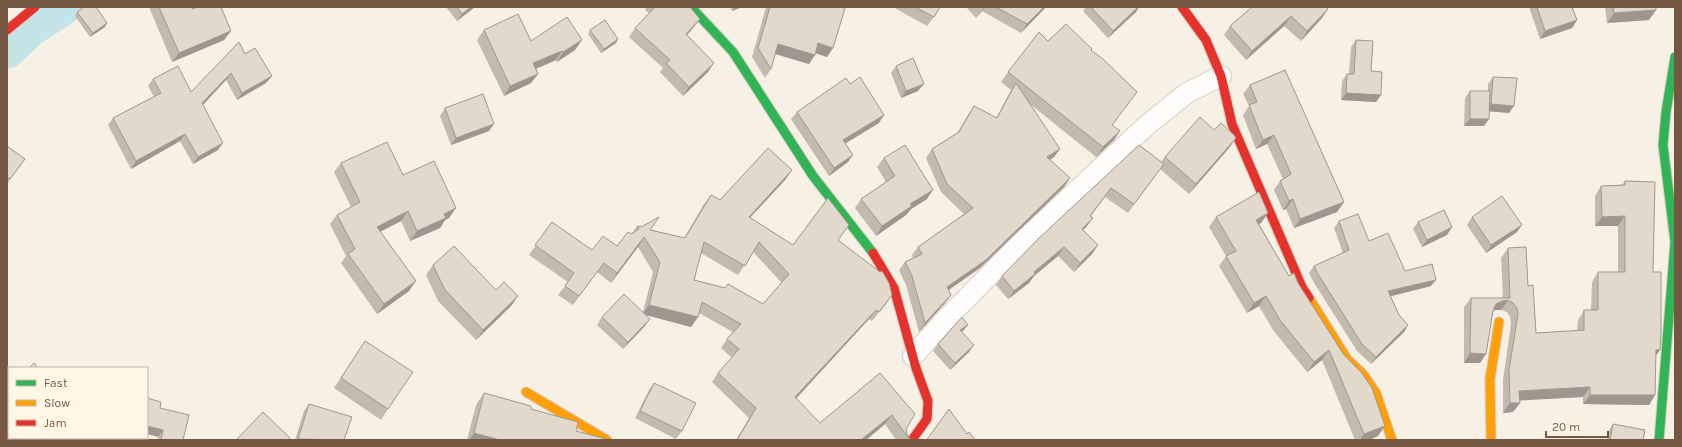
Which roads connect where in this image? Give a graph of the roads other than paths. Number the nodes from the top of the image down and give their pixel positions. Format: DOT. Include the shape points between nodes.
graph roads {
  1 [pos="36,7"];
  2 [pos="691,7"];
  3 [pos="1182,7"];
  4 [pos="7,30"];
  5 [pos="1675,57"];
  6 [pos="1221,76"];
  7 [pos="1675,242"];
  8 [pos="1499,322"];
  9 [pos="913,356"];
  10 [pos="526,392"];
  11 [pos="607,440"];
  12 [pos="912,440"];
  13 [pos="1392,440"];
  14 [pos="1491,440"];
  15 [pos="1659,440"];
  1 -- 4 [label="street"];
  2 -- 9 [label="street" via="732,52 813,176 881,264 894,288"];
  3 -- 6 [label="street" via="1206,40"];
  5 -- 7 [label="street" via="1664,122 1663,144"];
  6 -- 9 [label="street" via="1187,93 1146,126 1013,252"];
  6 -- 13 [label="street" via="1232,124 1302,287 1347,359 1363,374 1376,393"];
  7 -- 15 [label="street"];
  8 -- 14 [label="street" via="1490,379"];
  9 -- 12 [label="street" via="928,401 927,419"];
  10 -- 11 [label="street"];
}
